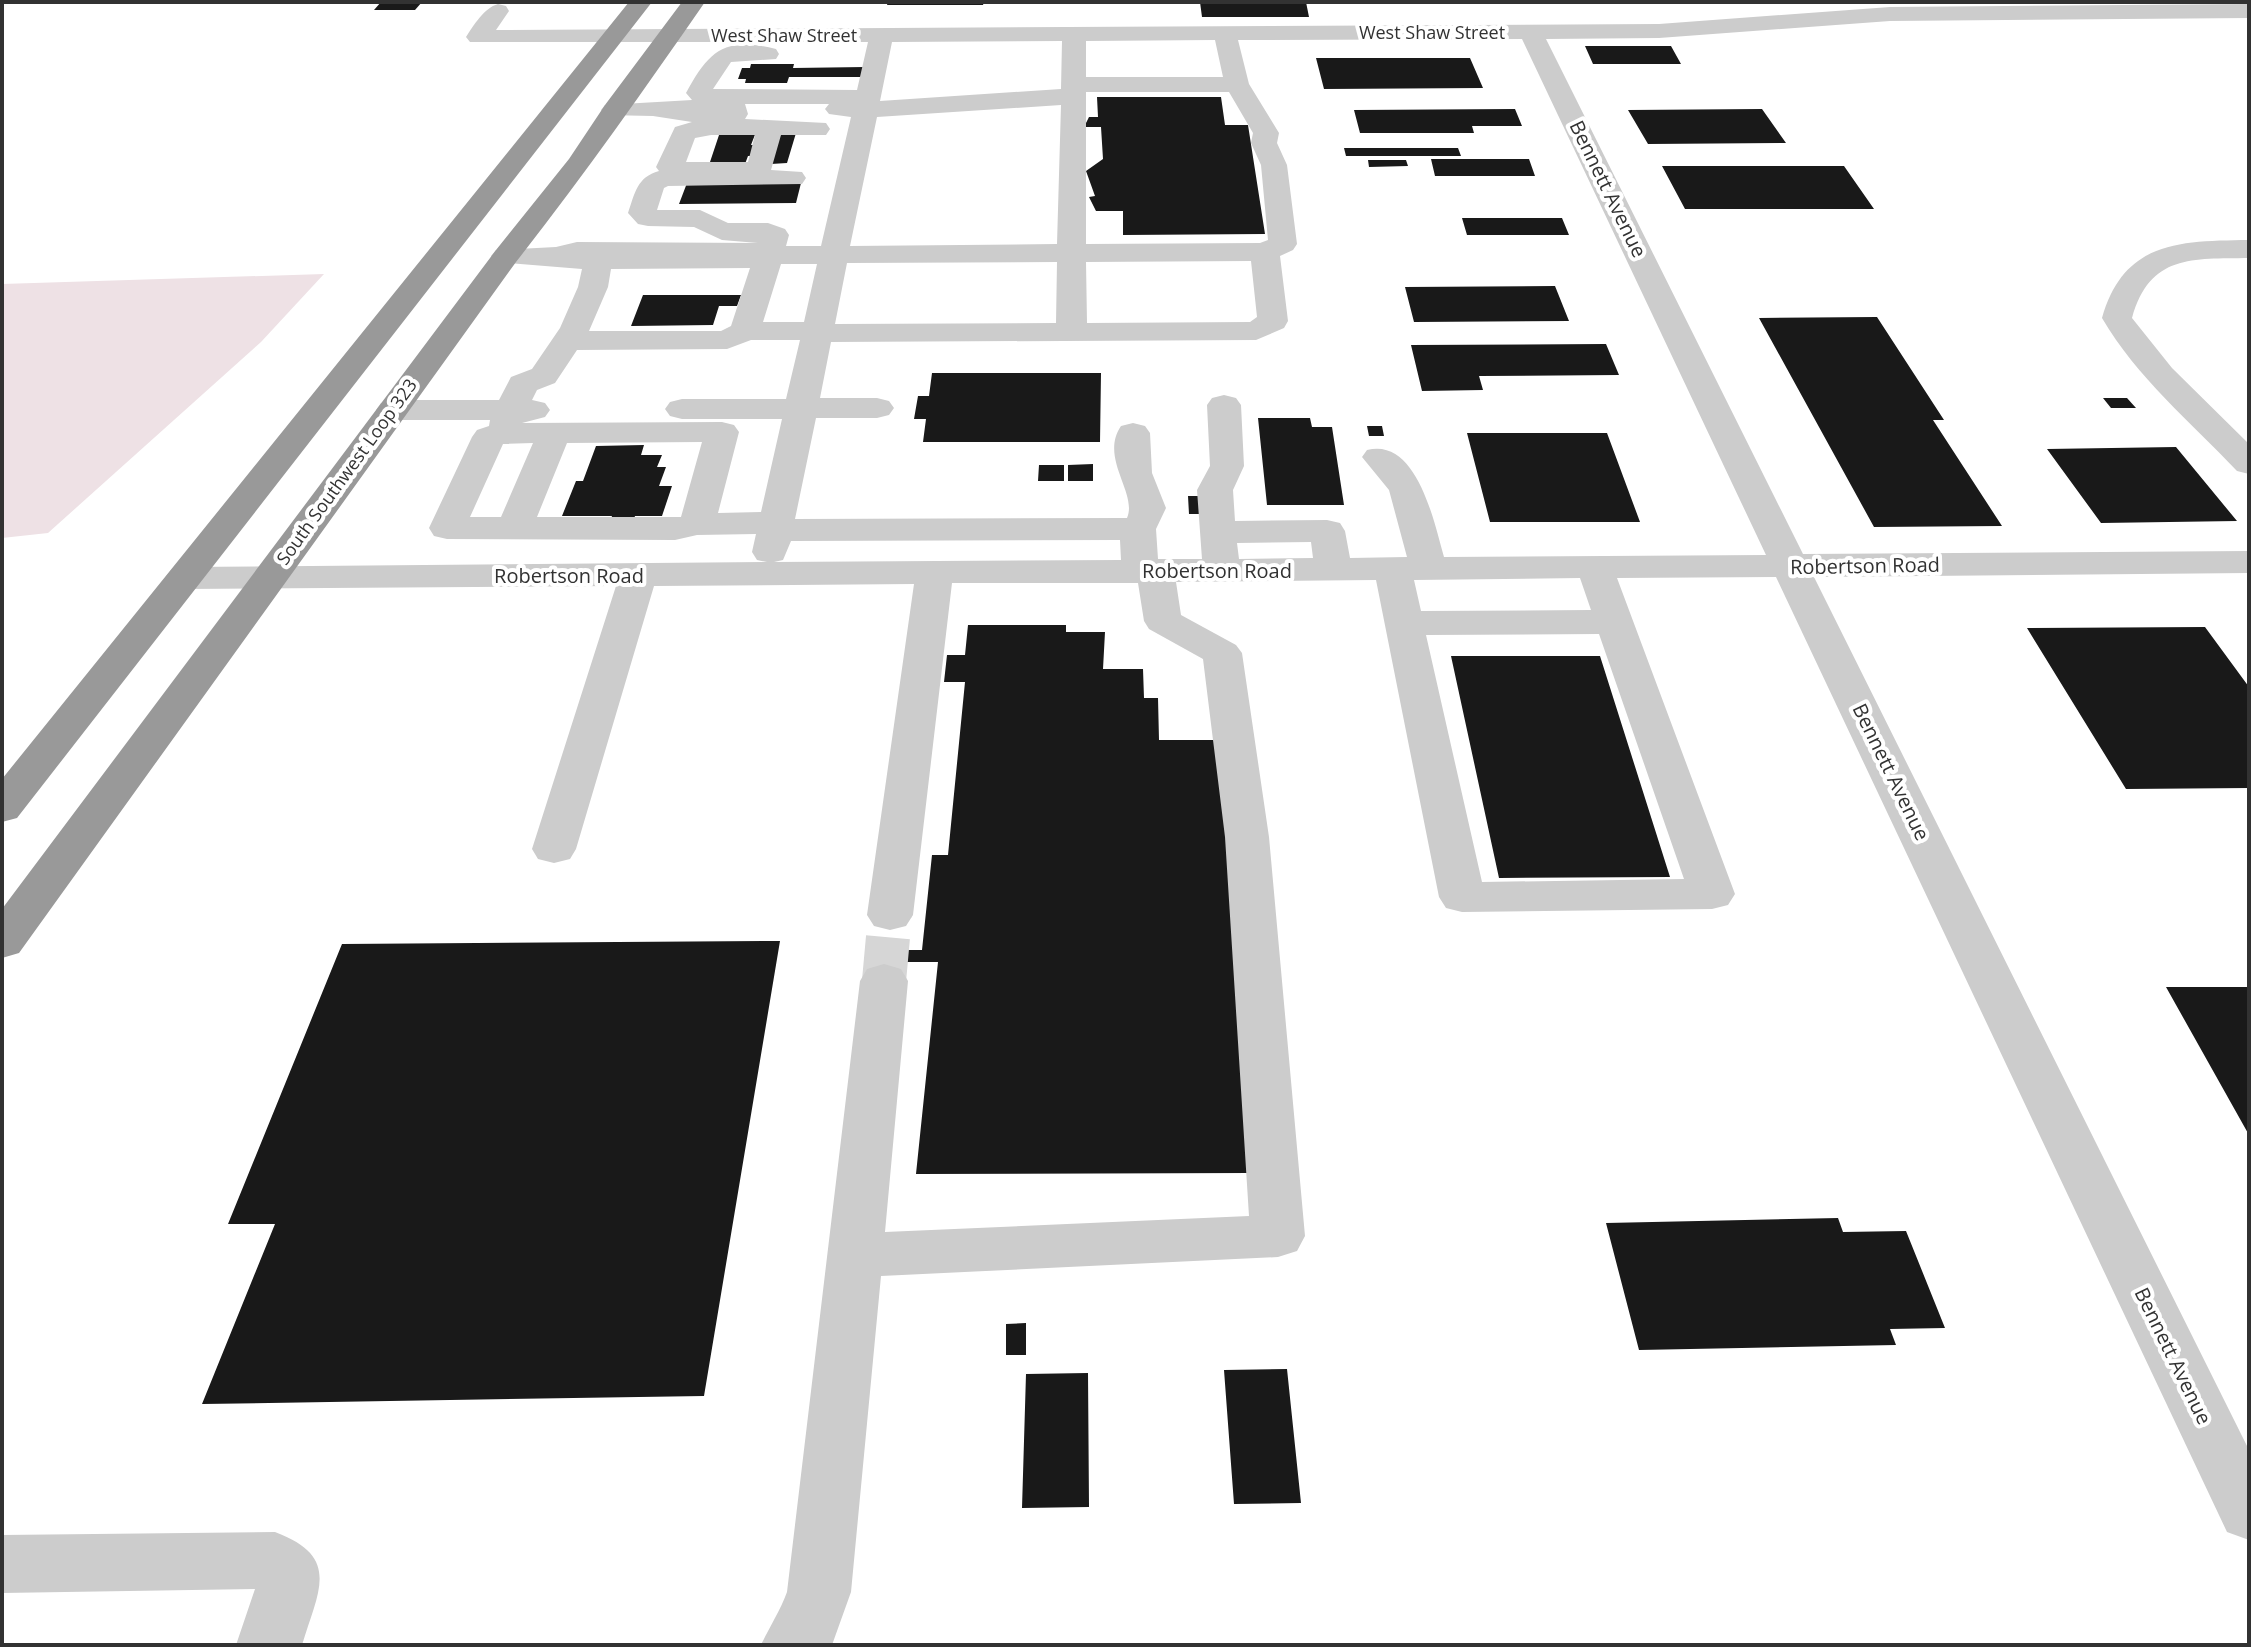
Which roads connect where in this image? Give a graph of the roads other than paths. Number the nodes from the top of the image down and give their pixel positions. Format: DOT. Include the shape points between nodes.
graph roads {
  1 [pos="641,2"];
  2 [pos="694,2"];
  3 [pos="468,10"];
  4 [pos="498,11"];
  5 [pos="2249,11"];
  6 [pos="527,12"];
  7 [pos="797,13"];
  8 [pos="1531,32"];
  9 [pos="782,36"];
  10 [pos="614,37"];
  11 [pos="667,37"];
  12 [pos="1227,43"];
  13 [pos="1074,44"];
  14 [pos="879,45"];
  15 [pos="1237,84"];
  16 [pos="1073,90"];
  17 [pos="857,103"];
  18 [pos="614,110"];
  19 [pos="770,129"];
  20 [pos="812,135"];
  21 [pos="857,142"];
  22 [pos="850,177"];
  23 [pos="2249,249"];
  24 [pos="1071,252"];
  25 [pos="1265,252"];
  26 [pos="833,254"];
  27 [pos="771,255"];
  28 [pos="506,256"];
  29 [pos="556,256"];
  30 [pos="596,274"];
  31 [pos="758,286"];
  32 [pos="745,331"];
  33 [pos="816,332"];
  34 [pos="1071,332"];
  35 [pos="565,341"];
  36 [pos="1224,405"];
  37 [pos="800,408"];
  38 [pos="877,408"];
  39 [pos="393,410"];
  40 [pos="725,421"];
  41 [pos="506,422"];
  42 [pos="2234,431"];
  43 [pos="554,433"];
  44 [pos="1133,433"];
  45 [pos="1379,457"];
  46 [pos="2249,464"];
  47 [pos="686,526"];
  48 [pos="775,527"];
  49 [pos="521,528"];
  50 [pos="1217,532"];
  51 [pos="1144,557"];
  52 [pos="2249,562"];
  53 [pos="1791,567"];
  54 [pos="1595,569"];
  55 [pos="1334,570"];
  56 [pos="1411,570"];
  57 [pos="1221,571"];
  58 [pos="934,573"];
  59 [pos="765,574"];
  60 [pos="638,575"];
  61 [pos="184,578"];
  62 [pos="269,578"];
  63 [pos="1616,622"];
  64 [pos="1405,623"];
  65 [pos="2,808"];
  66 [pos="554,849"];
  67 [pos="890,915"];
  68 [pos="2,942"];
  69 [pos="884,981"];
  70 [pos="855,1255"];
  71 [pos="2249,1513"];
  72 [pos="2,1564"];
  73 [pos="269,1645"];
  74 [pos="794,1645"];
  1 -- 10 [label="highway"];
  2 -- 11 [label="highway, South Southwest Loop 323"];
  3 -- 4 [label="street"];
  4 -- 6 [label="street"];
  4 -- 10 [label="street, West Shaw Street" via="478,37"];
  5 -- 8 [label="street, West Shaw Street" via="1890,14 1703,29"];
  7 -- 9 [label="street"];
  8 -- 12 [label="street, West Shaw Street"];
  8 -- 53 [label="street, Bennett Avenue"];
  9 -- 11 [label="street, West Shaw Street"];
  9 -- 14 [label="street, West Shaw Street"];
  10 -- 11 [label="street, West Shaw Street"];
  10 -- 61 [label="highway"];
  11 -- 18 [label="highway, South Southwest Loop 323"];
  12 -- 13 [label="street"];
  12 -- 13 [label="street, West Shaw Street" via="1147,23"];
  12 -- 15 [label="street"];
  13 -- 14 [label="street"];
  13 -- 16 [label="street"];
  14 -- 17 [label="street"];
  14 -- 20 [label="street" via="717,58 699,93"];
  15 -- 16 [label="street"];
  15 -- 25 [label="street" via="1266,133 1264,143 1274,165 1283,244"];
  16 -- 17 [label="street" via="919,108"];
  16 -- 24 [label="street"];
  17 -- 20 [label="street"];
  17 -- 21 [label="street"];
  18 -- 20 [label="street" via="793,113"];
  18 -- 28 [label="highway, South Southwest Loop 323" via="580,163"];
  19 -- 20 [label="street"];
  20 -- 21 [label="street"];
  20 -- 22 [label="street"];
  20 -- 27 [label="street" via="663,178 652,184 642,213 648,218 700,219 722,231 768,232 775,235"];
  21 -- 22 [label="street"];
  22 -- 26 [label="street"];
  23 -- 42 [label="street" via="2212,249 2147,265 2120,295 2117,318 2125,335"];
  24 -- 25 [label="street"];
  24 -- 26 [label="street"];
  24 -- 34 [label="street"];
  25 -- 34 [label="street" via="1273,321 1256,331"];
  26 -- 27 [label="street"];
  26 -- 33 [label="street"];
  27 -- 29 [label="street" via="577,251"];
  27 -- 30 [label="street"];
  27 -- 31 [label="street"];
  28 -- 29 [label="street"];
  28 -- 39 [label="highway, South Southwest Loop 323"];
  29 -- 30 [label="street"];
  30 -- 31 [label="street"];
  30 -- 35 [label="street" via="576,328"];
  31 -- 32 [label="street"];
  32 -- 33 [label="street"];
  32 -- 35 [label="street" via="727,340"];
  33 -- 34 [label="street"];
  33 -- 37 [label="street"];
  35 -- 41 [label="street" via="544,376 523,384"];
  36 -- 50 [label="street" via="1227,466 1215,490"];
  37 -- 38 [label="street"];
  37 -- 40 [label="street"];
  37 -- 48 [label="street"];
  39 -- 41 [label="street"];
  39 -- 62 [label="highway, South Southwest Loop 323"];
  40 -- 41 [label="street"];
  40 -- 43 [label="street"];
  40 -- 47 [label="street"];
  41 -- 43 [label="street"];
  41 -- 49 [label="street" via="489,437 447,528"];
  42 -- 46 [label="street"];
  43 -- 49 [label="street"];
  44 -- 51 [label="street" via="1135,476 1148,496"];
  45 -- 56 [label="street" via="1406,488"];
  47 -- 48 [label="street"];
  47 -- 49 [label="street" via="561,523"];
  48 -- 51 [label="street"];
  48 -- 59 [label="street"];
  50 -- 55 [label="street" via="1327,531"];
  50 -- 57 [label="street"];
  51 -- 57 [label="street, Robertson Road"];
  51 -- 58 [label="street, Robertson Road"];
  51 -- 70 [label="street" via="1163,621 1222,653 1247,837 1278,1236"];
  52 -- 53 [label="street, Robertson Road"];
  53 -- 54 [label="street, Robertson Road"];
  53 -- 71 [label="street, Bennett Avenue"];
  54 -- 56 [label="street, Robertson Road"];
  54 -- 63 [label="street"];
  55 -- 56 [label="street, Robertson Road"];
  55 -- 57 [label="street, Robertson Road"];
  56 -- 64 [label="street"];
  58 -- 59 [label="street, Robertson Road"];
  58 -- 67 [label="street"];
  59 -- 60 [label="street, Robertson Road"];
  60 -- 62 [label="street, Robertson Road"];
  60 -- 66 [label="street"];
  61 -- 62 [label="street, Robertson Road"];
  61 -- 65 [label="highway"];
  62 -- 68 [label="highway, South Southwest Loop 323"];
  63 -- 64 [label="street"];
  63 -- 64 [label="street" via="1712,894 1462,897"];
  69 -- 70 [label="street"];
  70 -- 74 [label="street" via="819,1592 803,1636"];
  72 -- 73 [label="street" via="275,1560 288,1570 288,1584"];
}
